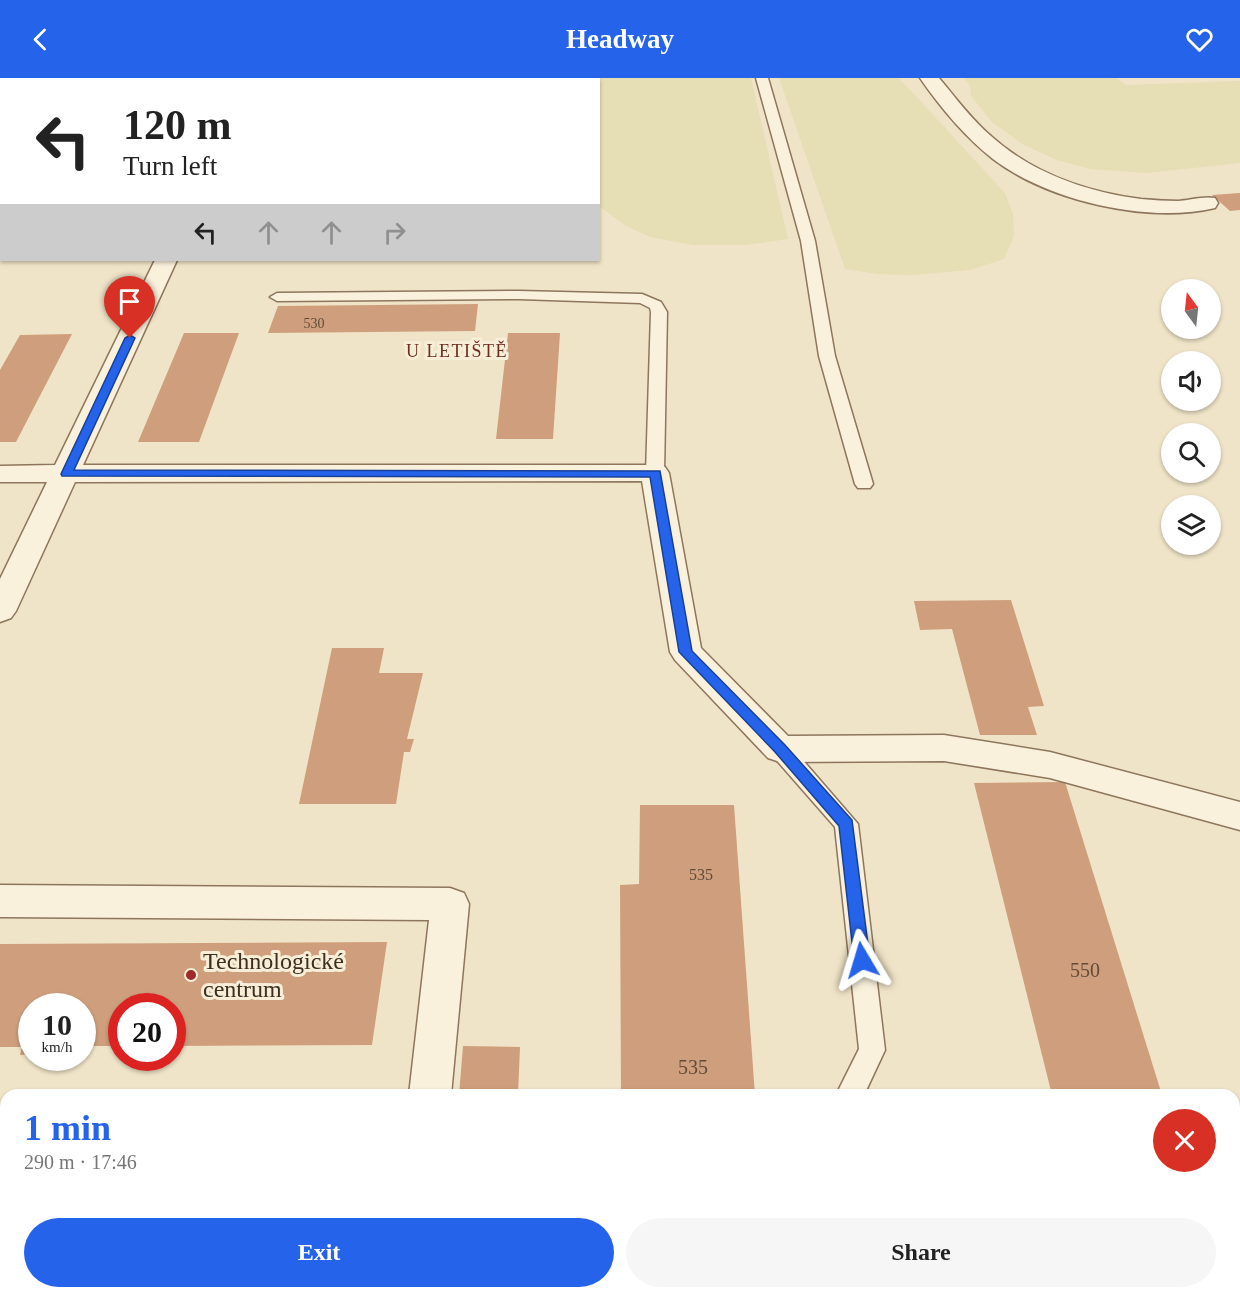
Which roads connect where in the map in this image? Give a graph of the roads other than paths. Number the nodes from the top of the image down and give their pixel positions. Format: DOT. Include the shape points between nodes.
graph roads {
  1 [pos="762,78"];
  2 [pos="929,78"];
  3 [pos="1207,203"];
  4 [pos="166,261"];
  5 [pos="277,297"];
  6 [pos="656,473"];
  7 [pos="0,474"];
  8 [pos="66,474"];
  9 [pos="864,484"];
  10 [pos="0,610"];
  11 [pos="780,749"];
  12 [pos="1240,816"];
  13 [pos="0,901"];
  14 [pos="431,1089"];
  15 [pos="853,1089"];
  1 -- 9 [label="lane" via="808,241 827,356"];
  2 -- 3 [label="street" via="984,141 1020,167 1072,190 1117,202 1168,207"];
  4 -- 8 [label="street"];
  5 -- 6 [label="lane" via="519,295 642,299 656,305"];
  6 -- 8 [label="street"];
  6 -- 11 [label="street" via="686,652"];
  7 -- 8 [label="street"];
  8 -- 10 [label="street"];
  11 -- 12 [label="street" via="944,748 1050,765"];
  11 -- 15 [label="lane" via="846,824 873,1050"];
  13 -- 14 [label="street" via="450,904"];
}
